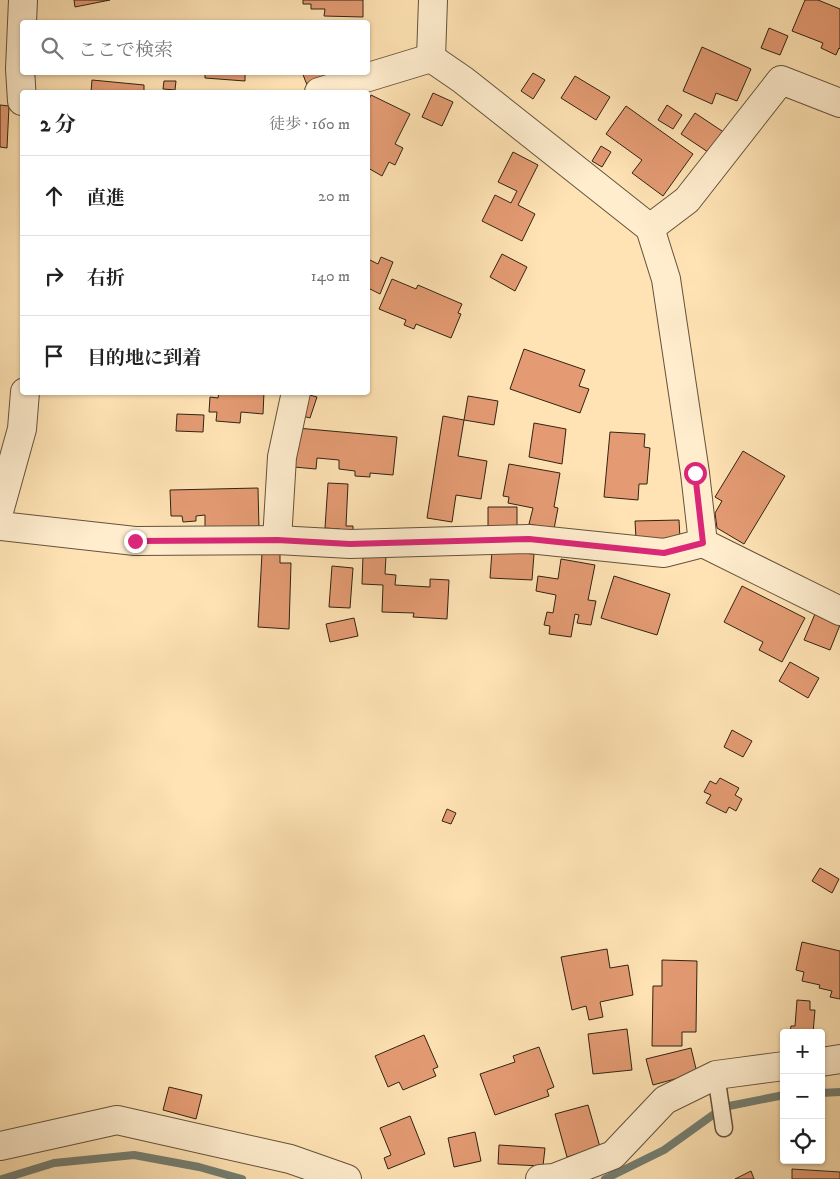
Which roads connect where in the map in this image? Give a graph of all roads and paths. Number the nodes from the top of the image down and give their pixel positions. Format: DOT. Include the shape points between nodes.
graph roads {
  1 [pos="23,0"];
  2 [pos="433,0"];
  3 [pos="22,20"];
  4 [pos="431,58"];
  5 [pos="20,75"];
  6 [pos="21,90"];
  7 [pos="326,90"];
  8 [pos="840,103"];
  9 [pos="650,228"];
  10 [pos="25,395"];
  11 [pos="295,395"];
  12 [pos="0,508"];
  13 [pos="0,526"];
  14 [pos="277,540"];
  15 [pos="703,543"];
  16 [pos="840,611"];
  17 [pos="840,1060"];
  18 [pos="825,1062"];
  19 [pos="780,1067"];
  20 [pos="717,1083"];
  21 [pos="724,1128"];
  22 [pos="0,1146"];
  23 [pos="612,1164"];
  24 [pos="347,1179"];
  25 [pos="540,1179"];
  1 -- 3 [label="street"];
  2 -- 4 [label="street"];
  4 -- 7 [label="street"];
  4 -- 9 [label="street"];
  5 -- 6 [label="street"];
  8 -- 9 [label="street" via="781,80 687,200"];
  9 -- 15 [label="street" via="666,279"];
  10 -- 12 [label="street" via="22,429"];
  11 -- 14 [label="street" via="282,457"];
  13 -- 14 [label="street" via="135,541"];
  14 -- 15 [label="street" via="350,544 529,539 664,553"];
  15 -- 16 [label="street"];
  17 -- 18 [label="street"];
  19 -- 20 [label="street"];
  20 -- 21 [label="lane"];
  20 -- 23 [label="street" via="666,1100"];
  22 -- 24 [label="street" via="117,1120 280,1157"];
  23 -- 25 [label="street"];
}
